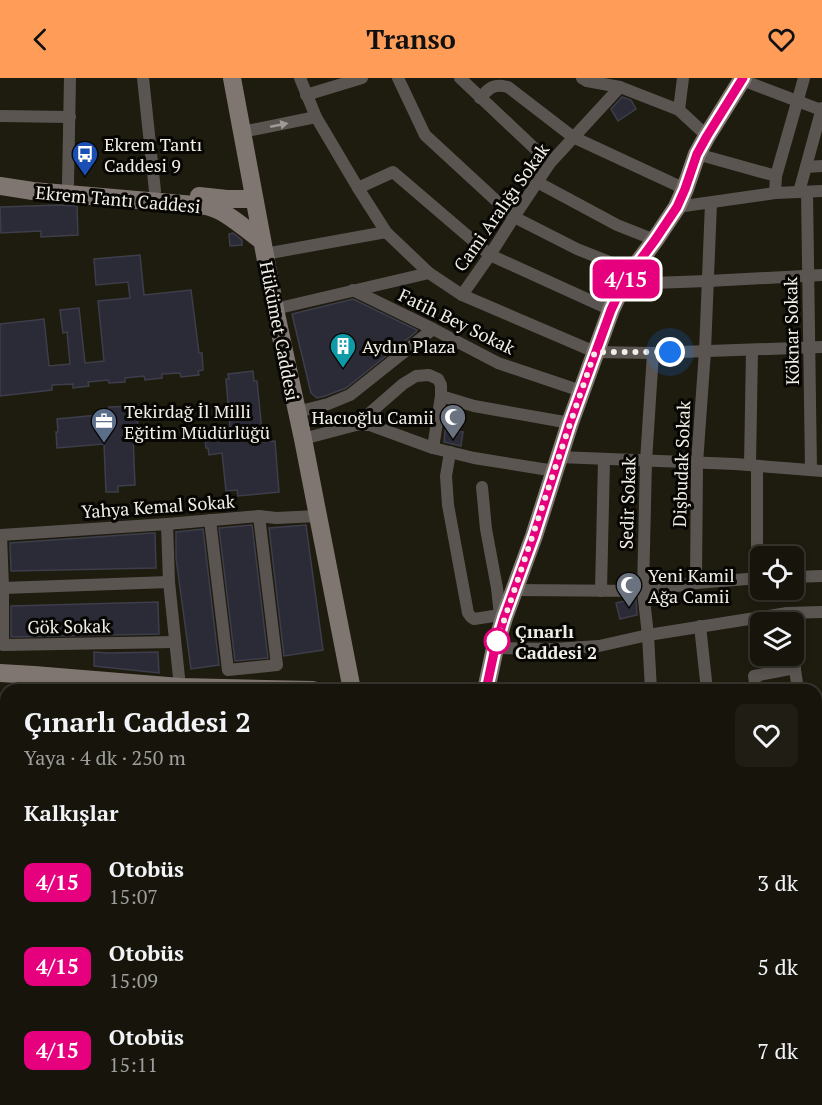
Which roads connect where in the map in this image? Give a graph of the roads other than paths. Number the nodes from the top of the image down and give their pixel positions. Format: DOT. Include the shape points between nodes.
graph roads {
  1 [pos="70,78"];
  2 [pos="143,78"];
  3 [pos="232,78"];
  4 [pos="300,78"];
  5 [pos="362,78"];
  6 [pos="398,78"];
  7 [pos="460,78"];
  8 [pos="804,78"];
  9 [pos="586,79"];
  10 [pos="681,79"];
  11 [pos="743,79"];
  12 [pos="620,87"];
  13 [pos="306,95"];
  14 [pos="480,98"];
  15 [pos="796,102"];
  16 [pos="822,109"];
  17 [pos="679,110"];
  18 [pos="0,116"];
  19 [pos="70,117"];
  20 [pos="316,117"];
  21 [pos="819,131"];
  22 [pos="242,132"];
  23 [pos="707,136"];
  24 [pos="573,137"];
  25 [pos="697,154"];
  26 [pos="550,163"];
  27 [pos="822,166"];
  28 [pos="806,167"];
  29 [pos="0,174"];
  30 [pos="776,176"];
  31 [pos="537,182"];
  32 [pos="0,186"];
  33 [pos="358,188"];
  34 [pos="68,189"];
  35 [pos="685,189"];
  36 [pos="822,191"];
  37 [pos="803,192"];
  38 [pos="775,194"];
  39 [pos="154,196"];
  40 [pos="254,199"];
  41 [pos="711,203"];
  42 [pos="677,207"];
  43 [pos="514,217"];
  44 [pos="386,232"];
  45 [pos="655,240"];
  46 [pos="263,247"];
  47 [pos="490,255"];
  48 [pos="429,273"];
  49 [pos="808,275"];
  50 [pos="822,275"];
  51 [pos="627,278"];
  52 [pos="708,281"];
  53 [pos="353,290"];
  54 [pos="462,295"];
  55 [pos="275,309"];
  56 [pos="611,310"];
  57 [pos="433,329"];
  58 [pos="816,347"];
  59 [pos="752,350"];
  60 [pos="705,351"];
  61 [pos="595,352"];
  62 [pos="653,353"];
  63 [pos="581,391"];
  64 [pos="441,396"];
  65 [pos="297,412"];
  66 [pos="570,423"];
  67 [pos="356,425"];
  68 [pos="303,439"];
  69 [pos="434,448"];
  70 [pos="450,452"];
  71 [pos="604,460"];
  72 [pos="646,461"];
  73 [pos="697,463"];
  74 [pos="557,464"];
  75 [pos="754,466"];
  76 [pos="817,470"];
  77 [pos="482,487"];
  78 [pos="258,516"];
  79 [pos="318,516"];
  80 [pos="210,520"];
  81 [pos="167,524"];
  82 [pos="1,535"];
  83 [pos="758,546"];
  84 [pos="822,576"];
  85 [pos="804,577"];
  86 [pos="750,579"];
  87 [pos="170,582"];
  88 [pos="696,583"];
  89 [pos="3,588"];
  90 [pos="514,590"];
  91 [pos="601,591"];
  92 [pos="643,591"];
  93 [pos="822,612"];
  94 [pos="804,615"];
  95 [pos="502,617"];
  96 [pos="750,621"];
  97 [pos="700,626"];
  98 [pos="648,635"];
  99 [pos="175,642"];
  100 [pos="495,648"];
  101 [pos="782,666"];
  102 [pos="795,666"];
  103 [pos="0,673"];
  104 [pos="34,682"];
  105 [pos="72,684"];
  106 [pos="180,684"];
  107 [pos="351,684"];
  108 [pos="487,684"];
  109 [pos="651,684"];
  110 [pos="706,684"];
  111 [pos="755,684"];
  112 [pos="797,684"];
  1 -- 19 [label="street"];
  2 -- 39 [label="street"];
  3 -- 22 [label="street, Hükümet Caddesi"];
  4 -- 13 [label="street"];
  5 -- 13 [label="street"];
  6 -- 43 [label="street" via="425,135"];
  7 -- 14 [label="street"];
  8 -- 15 [label="street"];
  9 -- 12 [label="street"];
  10 -- 17 [label="street"];
  11 -- 15 [label="street"];
  11 -- 23 [label="street"];
  12 -- 17 [label="street"];
  12 -- 24 [label="street, Cami Aralığı Sokak"];
  13 -- 20 [label="street"];
  14 -- 24 [label="street" via="489,88 500,84 508,87"];
  14 -- 26 [label="street"];
  15 -- 16 [label="street"];
  15 -- 30 [label="street"];
  16 -- 21 [label="street, Köknar Sokak"];
  17 -- 23 [label="street"];
  18 -- 19 [label="street"];
  19 -- 34 [label="street"];
  22 -- 20 [label="street, one-way"];
  20 -- 33 [label="street"];
  21 -- 28 [label="street, Köknar Sokak"];
  22 -- 40 [label="street, Hükümet Caddesi"];
  23 -- 25 [label="street"];
  24 -- 26 [label="street, Cami Aralığı Sokak"];
  24 -- 35 [label="street"];
  25 -- 30 [label="street"];
  25 -- 35 [label="street"];
  26 -- 31 [label="street, Cami Aralığı Sokak"];
  27 -- 28 [label="street"];
  28 -- 37 [label="street, Köknar Sokak"];
  29 -- 34 [label="street, Ekrem Tantı Caddesi"];
  30 -- 38 [label="street"];
  31 -- 43 [label="street, Cami Aralığı Sokak"];
  31 -- 45 [label="street" via="617,225"];
  32 -- 34 [label="street, Ekrem Tantı Caddesi" via="33,191"];
  33 -- 44 [label="street"];
  33 -- 47 [label="street" via="393,172"];
  34 -- 39 [label="street, Ekrem Tantı Caddesi"];
  35 -- 42 [label="street"];
  36 -- 37 [label="street"];
  37 -- 38 [label="street"];
  37 -- 49 [label="street, Köknar Sokak"];
  38 -- 41 [label="street"];
  39 -- 40 [label="street, Ekrem Tantı Caddesi"];
  39 -- 46 [label="street, Ekrem Tantı Caddesi" via="214,208"];
  40 -- 46 [label="street, Hükümet Caddesi"];
  41 -- 42 [label="street"];
  41 -- 52 [label="street, Dişbudak Sokak"];
  42 -- 45 [label="street"];
  43 -- 47 [label="street, Cami Aralığı Sokak"];
  43 -- 51 [label="street"];
  44 -- 46 [label="street"];
  44 -- 48 [label="street"];
  45 -- 51 [label="street"];
  46 -- 55 [label="street, Hükümet Caddesi"];
  47 -- 54 [label="street, Cami Aralığı Sokak"];
  47 -- 56 [label="street"];
  48 -- 53 [label="street"];
  48 -- 54 [label="street"];
  49 -- 50 [label="street"];
  49 -- 52 [label="street"];
  49 -- 58 [label="street, Köknar Sokak"];
  51 -- 52 [label="street"];
  51 -- 56 [label="street"];
  52 -- 60 [label="street, Dişbudak Sokak"];
  53 -- 55 [label="street"];
  53 -- 57 [label="street, Fatih Bey Sokak"];
  54 -- 61 [label="street"];
  55 -- 65 [label="street, Hükümet Caddesi"];
  56 -- 61 [label="street"];
  57 -- 63 [label="street, Fatih Bey Sokak" via="498,363"];
  57 -- 65 [label="street" via="350,395"];
  58 -- 59 [label="street"];
  58 -- 76 [label="street, Köknar Sokak"];
  59 -- 60 [label="street"];
  59 -- 75 [label="street"];
  60 -- 62 [label="street"];
  60 -- 73 [label="street, Dişbudak Sokak"];
  61 -- 62 [label="street"];
  61 -- 63 [label="street"];
  62 -- 72 [label="street, Sedir Sokak"];
  63 -- 66 [label="street"];
  64 -- 66 [label="street" via="474,406"];
  64 -- 67 [label="street" via="438,379 416,376"];
  64 -- 69 [label="street"];
  65 -- 68 [label="street, Hükümet Caddesi"];
  66 -- 74 [label="street"];
  67 -- 68 [label="street"];
  67 -- 69 [label="street" via="370,426"];
  68 -- 79 [label="street, Hükümet Caddesi"];
  69 -- 70 [label="street"];
  70 -- 74 [label="street" via="474,458"];
  70 -- 95 [label="street" via="446,476 448,504 468,613 474,619"];
  71 -- 72 [label="street"];
  71 -- 74 [label="street"];
  71 -- 91 [label="street"];
  72 -- 73 [label="street"];
  72 -- 92 [label="street, Sedir Sokak"];
  73 -- 75 [label="street"];
  73 -- 88 [label="street, Dişbudak Sokak"];
  74 -- 90 [label="street"];
  75 -- 76 [label="street"];
  75 -- 83 [label="street"];
  77 -- 95 [label="street"];
  78 -- 79 [label="street, Yahya Kemal Sokak"];
  78 -- 80 [label="street, Yahya Kemal Sokak"];
  78 -- 80 [label="street" via="278,665 228,670"];
  79 -- 107 [label="street, Hükümet Caddesi"];
  80 -- 81 [label="street, Yahya Kemal Sokak"];
  81 -- 82 [label="street, Yahya Kemal Sokak"];
  81 -- 87 [label="street"];
  82 -- 89 [label="street, Gök Sokak"];
  84 -- 85 [label="street"];
  86 -- 88 [label="street"];
  87 -- 89 [label="street"];
  87 -- 99 [label="street"];
  88 -- 92 [label="street"];
  89 -- 99 [label="street, Gök Sokak" via="3,645"];
  90 -- 91 [label="street"];
  90 -- 95 [label="street"];
  91 -- 92 [label="street"];
  92 -- 98 [label="street, Sedir Sokak"];
  93 -- 94 [label="street"];
  95 -- 100 [label="street"];
  96 -- 97 [label="street"];
  97 -- 98 [label="street"];
  97 -- 110 [label="street"];
  98 -- 100 [label="street" via="599,646"];
  98 -- 109 [label="street, Sedir Sokak"];
  99 -- 106 [label="street"];
  100 -- 108 [label="street"];
  101 -- 111 [label="street" via="753,676"];
  102 -- 112 [label="street"];
  103 -- 104 [label="street"];
  104 -- 105 [label="street"];
}
